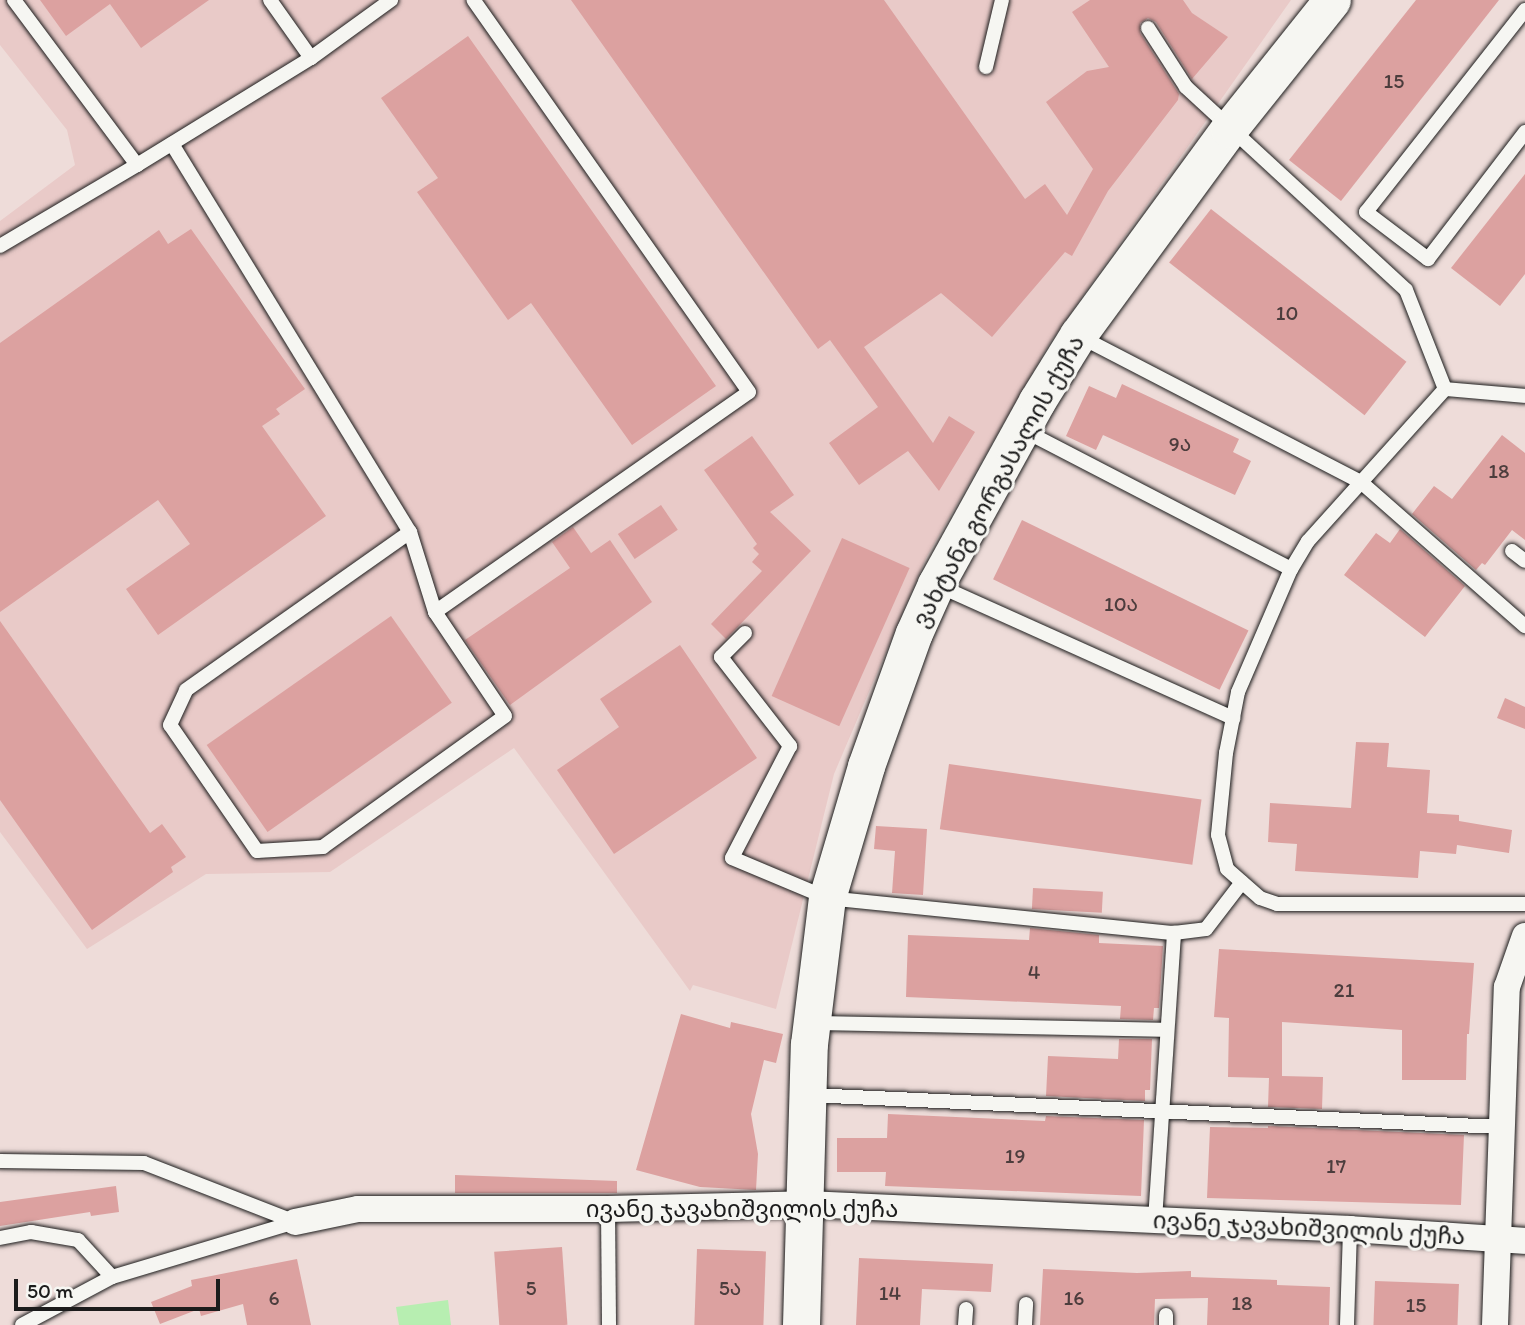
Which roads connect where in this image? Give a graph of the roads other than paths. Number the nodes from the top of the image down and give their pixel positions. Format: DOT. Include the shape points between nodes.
graph roads {
  1 [pos="14,0"];
  2 [pos="270,0"];
  3 [pos="391,0"];
  4 [pos="474,0"];
  5 [pos="1002,0"];
  6 [pos="1332,0"];
  7 [pos="1525,10"];
  8 [pos="1148,28"];
  9 [pos="311,58"];
  10 [pos="986,67"];
  11 [pos="1229,129"];
  12 [pos="1525,132"];
  13 [pos="172,144"];
  14 [pos="137,165"];
  15 [pos="0,246"];
  16 [pos="1078,335"];
  17 [pos="1445,389"];
  18 [pos="1525,396"];
  19 [pos="1021,430"];
  20 [pos="1362,483"];
  21 [pos="410,532"];
  22 [pos="1512,551"];
  23 [pos="1525,561"];
  24 [pos="1291,569"];
  25 [pos="936,584"];
  26 [pos="435,612"];
  27 [pos="1525,626"];
  28 [pos="746,632"];
  29 [pos="1233,718"];
  30 [pos="1242,882"];
  31 [pos="827,898"];
  32 [pos="1525,904"];
  33 [pos="1174,933"];
  34 [pos="1525,936"];
  35 [pos="811,1023"];
  36 [pos="1167,1030"];
  37 [pos="808,1094"];
  38 [pos="1162,1110"];
  39 [pos="1500,1127"];
  40 [pos="0,1161"];
  41 [pos="806,1204"];
  42 [pos="608,1209"];
  43 [pos="1156,1220"];
  44 [pos="295,1222"];
  45 [pos="1350,1228"];
  46 [pos="0,1238"];
  47 [pos="1512,1240"];
  48 [pos="112,1277"];
  49 [pos="1026,1304"];
  50 [pos="966,1309"];
  51 [pos="22,1325"];
  52 [pos="609,1325"];
  53 [pos="801,1325"];
  54 [pos="965,1325"];
  55 [pos="1025,1325"];
  56 [pos="1347,1325"];
  57 [pos="1495,1325"];
  1 -- 14 [label="lane"];
  2 -- 9 [label="lane"];
  3 -- 9 [label="lane"];
  4 -- 26 [label="lane" via="749,392"];
  5 -- 10 [label="lane"];
  6 -- 11 [label="street, ვახტანგ გორგასალის ქუჩა"];
  7 -- 12 [label="lane" via="1366,212 1428,258"];
  8 -- 11 [label="lane" via="1186,87"];
  9 -- 13 [label="lane"];
  11 -- 16 [label="street, ვახტანგ გორგასალის ქუჩა"];
  11 -- 17 [label="lane" via="1406,290"];
  13 -- 14 [label="lane"];
  13 -- 21 [label="lane"];
  14 -- 15 [label="lane"];
  16 -- 19 [label="street, ვახტანგ გორგასალის ქუჩა"];
  16 -- 20 [label="lane"];
  17 -- 18 [label="lane"];
  17 -- 20 [label="lane"];
  19 -- 24 [label="lane"];
  19 -- 25 [label="street, ვახტანგ გორგასალის ქუჩა"];
  20 -- 24 [label="lane" via="1308,541"];
  20 -- 27 [label="lane"];
  21 -- 26 [label="lane"];
  21 -- 26 [label="lane" via="186,690 170,726 257,850 323,846 505,716"];
  22 -- 23 [label="lane"];
  24 -- 29 [label="lane" via="1238,692"];
  25 -- 29 [label="lane"];
  25 -- 31 [label="street, ვახტანგ გორგასალის ქუჩა" via="866,766"];
  28 -- 31 [label="lane" via="721,657 790,746 732,858"];
  29 -- 30 [label="lane" via="1217,835 1227,869"];
  30 -- 32 [label="lane" via="1260,898 1278,904"];
  30 -- 33 [label="lane" via="1206,929"];
  31 -- 33 [label="lane"];
  31 -- 35 [label="street, ვახტანგ გორგასალის ქუჩა"];
  33 -- 36 [label="lane"];
  34 -- 39 [label="street" via="1507,987"];
  35 -- 36 [label="lane"];
  35 -- 37 [label="street, ვახტანგ გორგასალის ქუჩა"];
  36 -- 38 [label="lane"];
  37 -- 38 [label="lane"];
  37 -- 41 [label="street, ვახტანგ გორგასალის ქუჩა"];
  38 -- 39 [label="lane"];
  38 -- 43 [label="lane"];
  39 -- 47 [label="street"];
  40 -- 44 [label="lane" via="144,1163"];
  41 -- 42 [label="street, ივანე ჯავახიშვილის ქუჩა"];
  41 -- 43 [label="street, ივანე ჯავახიშვილის ქუჩა"];
  41 -- 53 [label="street, ვახტანგ გორგასალის ქუჩა"];
  42 -- 44 [label="street, ივანე ჯავახიშვილის ქუჩა" via="358,1209"];
  42 -- 52 [label="lane"];
  43 -- 45 [label="street, ივანე ჯავახიშვილის ქუჩა"];
  44 -- 48 [label="lane, ივანე ჯავახიშვილის ქუჩა"];
  45 -- 47 [label="street, ივანე ჯავახიშვილის ქუჩა"];
  45 -- 56 [label="lane"];
  46 -- 48 [label="lane" via="31,1232 78,1240"];
  47 -- 57 [label="street"];
  48 -- 51 [label="lane, ივანე ჯავახიშვილის ქუჩა"];
  49 -- 55 [label="lane"];
  50 -- 54 [label="lane"];
}
